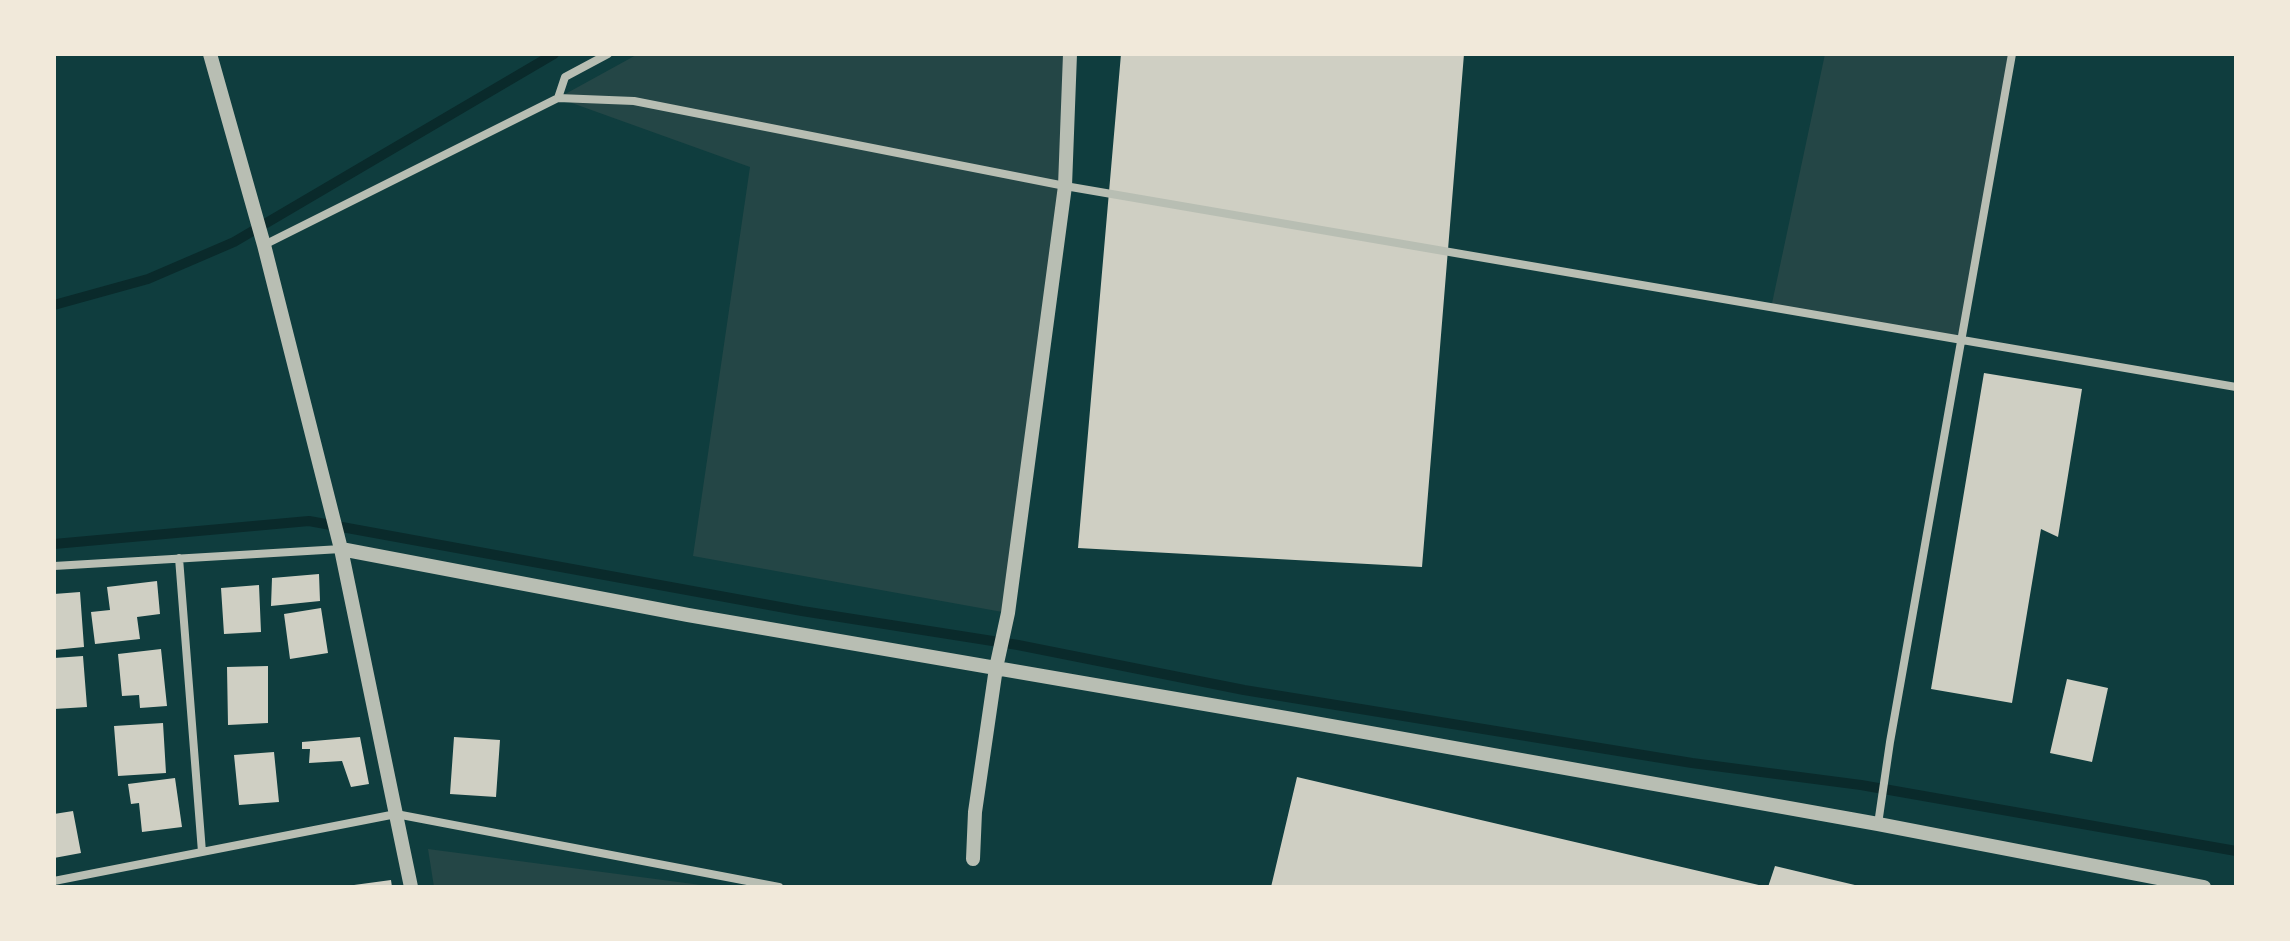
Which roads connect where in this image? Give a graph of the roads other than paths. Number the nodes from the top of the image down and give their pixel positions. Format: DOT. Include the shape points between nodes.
graph roads {
  1 [pos="210,54"];
  2 [pos="608,54"];
  3 [pos="1070,54"];
  4 [pos="2012,54"];
  5 [pos="558,98"];
  6 [pos="1065,186"];
  7 [pos="264,245"];
  8 [pos="1962,341"];
  9 [pos="2236,387"];
  10 [pos="341,549"];
  11 [pos="179,558"];
  12 [pos="54,566"];
  13 [pos="996,667"];
  14 [pos="396,814"];
  15 [pos="1878,824"];
  16 [pos="202,852"];
  17 [pos="973,859"];
  18 [pos="54,881"];
  19 [pos="411,887"];
  20 [pos="779,887"];
  21 [pos="2204,887"];
  1 -- 7 [label="street"];
  2 -- 5 [label="street" via="565,77"];
  3 -- 6 [label="street"];
  4 -- 8 [label="street"];
  5 -- 6 [label="street" via="634,101"];
  5 -- 7 [label="street"];
  6 -- 8 [label="street"];
  6 -- 13 [label="street" via="1007,621"];
  7 -- 10 [label="street"];
  8 -- 9 [label="street"];
  8 -- 15 [label="street"];
  10 -- 11 [label="street"];
  10 -- 13 [label="street"];
  10 -- 14 [label="street"];
  11 -- 12 [label="street"];
  11 -- 16 [label="street"];
  13 -- 15 [label="street"];
  13 -- 17 [label="street"];
  14 -- 16 [label="street"];
  14 -- 19 [label="street"];
  14 -- 20 [label="street"];
  15 -- 21 [label="street"];
  16 -- 18 [label="street"];
}
